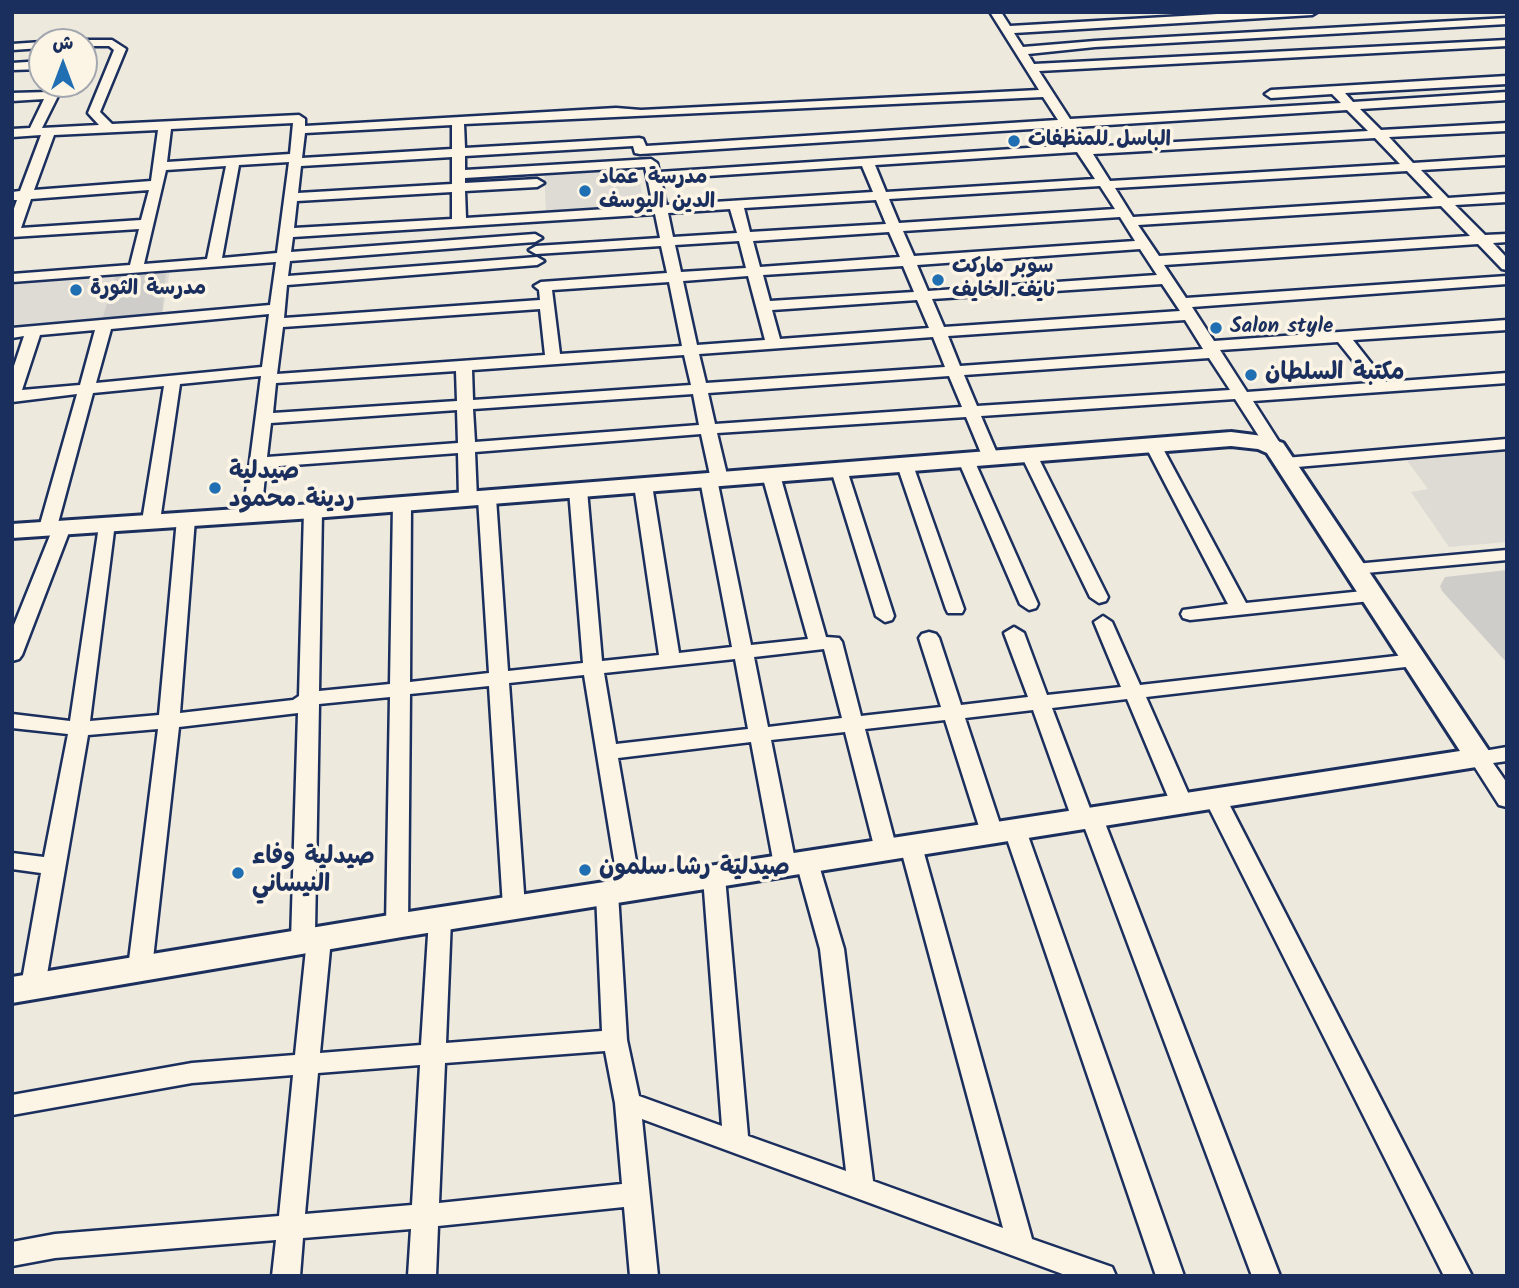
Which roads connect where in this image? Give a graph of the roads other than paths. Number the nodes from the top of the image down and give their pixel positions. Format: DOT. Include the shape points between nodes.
graph roads {
  1 [pos="995,12"];
  2 [pos="1312,12"];
  3 [pos="1469,12"];
  4 [pos="1297,13"];
  5 [pos="1507,21"];
  6 [pos="1482,23"];
  7 [pos="1441,25"];
  8 [pos="1007,30"];
  9 [pos="1317,32"];
  10 [pos="98,43"];
  11 [pos="1507,43"];
  12 [pos="1439,46"];
  13 [pos="1020,51"];
  14 [pos="1338,52"];
  15 [pos="1031,68"];
  16 [pos="1507,80"];
  17 [pos="1335,90"];
  18 [pos="1046,93"];
  19 [pos="1271,93"];
  20 [pos="1507,96"];
  21 [pos="51,98"];
  22 [pos="1349,105"];
  23 [pos="458,121"];
  24 [pos="1066,123"];
  25 [pos="166,126"];
  26 [pos="1507,127"];
  27 [pos="108,128"];
  28 [pos="299,130"];
  29 [pos="49,131"];
  30 [pos="34,132"];
  31 [pos="12,133"];
  32 [pos="1377,133"];
  33 [pos="846,138"];
  34 [pos="1083,149"];
  35 [pos="458,152"];
  36 [pos="295,160"];
  37 [pos="233,161"];
  38 [pos="1507,161"];
  39 [pos="861,162"];
  40 [pos="651,163"];
  41 [pos="160,166"];
  42 [pos="1410,167"];
  43 [pos="458,180"];
  44 [pos="1105,184"];
  45 [pos="157,186"];
  46 [pos="19,195"];
  47 [pos="881,196"];
  48 [pos="290,197"];
  49 [pos="537,197"];
  50 [pos="1507,198"];
  51 [pos="1444,202"];
  52 [pos="736,205"];
  53 [pos="660,209"];
  54 [pos="1126,217"];
  55 [pos="458,222"];
  56 [pos="147,224"];
  57 [pos="895,227"];
  58 [pos="12,233"];
  59 [pos="286,233"];
  60 [pos="745,237"];
  61 [pos="1507,238"];
  62 [pos="1480,239"];
  63 [pos="667,242"];
  64 [pos="1144,245"];
  65 [pos="536,250"];
  66 [pos="283,257"];
  67 [pos="908,260"];
  68 [pos="1154,261"];
  69 [pos="214,262"];
  70 [pos="1507,266"];
  71 [pos="136,268"];
  72 [pos="755,272"];
  73 [pos="12,278"];
  74 [pos="675,278"];
  75 [pos="1166,279"];
  76 [pos="1507,280"];
  77 [pos="280,281"];
  78 [pos="541,286"];
  79 [pos="923,295"];
  80 [pos="547,304"];
  81 [pos="764,306"];
  82 [pos="1185,309"];
  83 [pos="275,316"];
  84 [pos="104,325"];
  85 [pos="1507,325"];
  86 [pos="33,332"];
  87 [pos="938,332"];
  88 [pos="12,333"];
  89 [pos="1342,337"];
  90 [pos="775,343"];
  91 [pos="691,349"];
  92 [pos="1212,350"];
  93 [pos="554,358"];
  94 [pos="464,364"];
  95 [pos="955,371"];
  96 [pos="268,375"];
  97 [pos="1507,378"];
  98 [pos="173,381"];
  99 [pos="1381,387"];
  100 [pos="699,388"];
  101 [pos="87,389"];
  102 [pos="12,396"];
  103 [pos="1241,396"];
  104 [pos="465,405"];
  105 [pos="972,412"];
  106 [pos="263,419"];
  107 [pos="708,429"];
  108 [pos="1507,444"];
  109 [pos="1153,445"];
  110 [pos="467,447"];
  111 [pos="1029,455"];
  112 [pos="1280,456"];
  113 [pos="979,459"];
  114 [pos="258,463"];
  115 [pos="905,465"];
  116 [pos="839,470"];
  117 [pos="771,475"];
  118 [pos="714,480"];
  119 [pos="643,485"];
  120 [pos="578,490"];
  121 [pos="477,498"];
  122 [pos="402,504"];
  123 [pos="313,511"];
  124 [pos="252,515"];
  125 [pos="186,519"];
  126 [pos="151,521"];
  127 [pos="106,523"];
  128 [pos="55,527"];
  129 [pos="12,531"];
  130 [pos="1507,555"];
  131 [pos="1355,569"];
  132 [pos="1373,596"];
  133 [pos="1099,597"];
  134 [pos="1029,604"];
  135 [pos="955,609"];
  136 [pos="1240,609"];
  137 [pos="1190,614"];
  138 [pos="885,616"];
  139 [pos="1103,622"];
  140 [pos="1014,633"];
  141 [pos="929,638"];
  142 [pos="819,644"];
  143 [pos="743,652"];
  144 [pos="12,655"];
  145 [pos="670,660"];
  146 [pos="1414,660"];
  147 [pos="593,668"];
  148 [pos="498,678"];
  149 [pos="400,689"];
  150 [pos="1134,692"];
  151 [pos="307,699"];
  152 [pos="1040,702"];
  153 [pos="953,713"];
  154 [pos="12,721"];
  155 [pos="169,721"];
  156 [pos="853,724"];
  157 [pos="79,729"];
  158 [pos="759,735"];
  159 [pos="607,752"];
  160 [pos="1507,754"];
  161 [pos="1479,758"];
  162 [pos="1216,799"];
  163 [pos="1507,800"];
  164 [pos="1182,804"];
  165 [pos="1088,818"];
  166 [pos="1004,831"];
  167 [pos="898,848"];
  168 [pos="12,861"];
  169 [pos="796,864"];
  170 [pos="53,866"];
  171 [pos="714,877"];
  172 [pos="619,891"];
  173 [pos="514,908"];
  174 [pos="440,919"];
  175 [pos="397,926"];
  176 [pos="311,940"];
  177 [pos="140,968"];
  178 [pos="22,988"];
  179 [pos="615,1040"];
  180 [pos="433,1054"];
  181 [pos="308,1064"];
  182 [pos="628,1103"];
  183 [pos="12,1105"];
  184 [pos="736,1142"];
  185 [pos="862,1188"];
  186 [pos="636,1194"];
  187 [pos="425,1216"];
  188 [pos="292,1226"];
  189 [pos="1021,1247"];
  190 [pos="12,1254"];
  191 [pos="286,1276"];
  192 [pos="422,1276"];
  193 [pos="644,1276"];
  194 [pos="1102,1276"];
  195 [pos="1170,1276"];
  196 [pos="1265,1276"];
  197 [pos="1458,1276"];
  1 -- 8 [label="street"];
  2 -- 4 [label="street"];
  3 -- 6 [label="street"];
  4 -- 8 [label="street"];
  4 -- 9 [label="street"];
  5 -- 6 [label="street"];
  6 -- 7 [label="street"];
  6 -- 11 [label="street"];
  7 -- 9 [label="street"];
  7 -- 12 [label="street" via="1445,39"];
  8 -- 13 [label="street"];
  9 -- 13 [label="street"];
  9 -- 14 [label="street"];
  10 -- 27 [label="street" via="120,49 94,113"];
  11 -- 12 [label="street"];
  12 -- 14 [label="street"];
  13 -- 15 [label="street"];
  14 -- 15 [label="street"];
  15 -- 18 [label="street"];
  16 -- 17 [label="street"];
  17 -- 19 [label="street"];
  17 -- 22 [label="street"];
  18 -- 23 [label="street"];
  18 -- 24 [label="street"];
  20 -- 22 [label="street"];
  21 -- 30 [label="street"];
  22 -- 24 [label="street"];
  22 -- 32 [label="street"];
  23 -- 28 [label="street"];
  23 -- 35 [label="street"];
  24 -- 33 [label="street"];
  24 -- 34 [label="street"];
  25 -- 27 [label="street"];
  25 -- 28 [label="street" via="299,119"];
  25 -- 41 [label="street"];
  26 -- 32 [label="street"];
  27 -- 29 [label="street"];
  28 -- 36 [label="street"];
  29 -- 30 [label="street"];
  29 -- 46 [label="street"];
  30 -- 31 [label="street"];
  32 -- 34 [label="street"];
  32 -- 42 [label="street"];
  33 -- 39 [label="street"];
  33 -- 40 [label="street"];
  34 -- 39 [label="street"];
  34 -- 44 [label="street"];
  35 -- 36 [label="street"];
  35 -- 40 [label="street" via="639,142"];
  35 -- 43 [label="street"];
  36 -- 37 [label="street"];
  36 -- 48 [label="street"];
  37 -- 41 [label="street"];
  37 -- 69 [label="street"];
  38 -- 42 [label="street"];
  39 -- 40 [label="street"];
  39 -- 47 [label="street"];
  40 -- 49 [label="street"];
  40 -- 53 [label="street"];
  41 -- 45 [label="street"];
  42 -- 44 [label="street"];
  42 -- 51 [label="street"];
  43 -- 48 [label="street"];
  43 -- 49 [label="street"];
  43 -- 55 [label="street"];
  44 -- 47 [label="street"];
  44 -- 54 [label="street"];
  45 -- 46 [label="street"];
  45 -- 56 [label="street"];
  46 -- 58 [label="street"];
  47 -- 52 [label="street"];
  47 -- 57 [label="street"];
  48 -- 59 [label="street"];
  49 -- 53 [label="street"];
  49 -- 55 [label="street"];
  49 -- 65 [label="street"];
  50 -- 51 [label="street"];
  51 -- 54 [label="street"];
  51 -- 62 [label="street"];
  52 -- 53 [label="street"];
  52 -- 60 [label="street"];
  53 -- 63 [label="street"];
  54 -- 57 [label="street"];
  54 -- 64 [label="street"];
  55 -- 59 [label="street"];
  56 -- 58 [label="street"];
  56 -- 71 [label="street"];
  57 -- 60 [label="street"];
  57 -- 67 [label="street"];
  59 -- 66 [label="street"];
  60 -- 63 [label="street"];
  60 -- 72 [label="street"];
  61 -- 62 [label="street"];
  62 -- 68 [label="street"];
  62 -- 70 [label="street"];
  63 -- 65 [label="street"];
  63 -- 74 [label="street"];
  64 -- 67 [label="street"];
  64 -- 68 [label="street"];
  65 -- 66 [label="street"];
  65 -- 77 [label="street"];
  65 -- 78 [label="street"];
  66 -- 69 [label="street"];
  66 -- 77 [label="street"];
  67 -- 72 [label="street"];
  67 -- 79 [label="street"];
  68 -- 75 [label="street"];
  69 -- 71 [label="street"];
  71 -- 73 [label="street"];
  72 -- 74 [label="street"];
  72 -- 81 [label="street"];
  74 -- 78 [label="street"];
  74 -- 91 [label="street"];
  75 -- 79 [label="street"];
  75 -- 82 [label="street"];
  76 -- 82 [label="street"];
  77 -- 83 [label="street"];
  78 -- 80 [label="street"];
  79 -- 81 [label="street"];
  79 -- 87 [label="street"];
  80 -- 83 [label="street"];
  80 -- 93 [label="street"];
  81 -- 90 [label="street"];
  82 -- 87 [label="street"];
  82 -- 92 [label="street"];
  83 -- 84 [label="street"];
  83 -- 96 [label="street"];
  84 -- 86 [label="street"];
  84 -- 101 [label="street"];
  85 -- 89 [label="street"];
  86 -- 88 [label="street"];
  86 -- 102 [label="street"];
  87 -- 90 [label="street"];
  87 -- 95 [label="street"];
  89 -- 92 [label="street"];
  89 -- 99 [label="street"];
  90 -- 91 [label="street"];
  91 -- 93 [label="street"];
  91 -- 100 [label="street"];
  92 -- 95 [label="street"];
  92 -- 103 [label="street"];
  93 -- 94 [label="street"];
  94 -- 96 [label="street"];
  94 -- 104 [label="street"];
  95 -- 100 [label="street"];
  95 -- 105 [label="street"];
  96 -- 98 [label="street"];
  96 -- 106 [label="street"];
  97 -- 99 [label="street"];
  98 -- 101 [label="street"];
  98 -- 126 [label="street"];
  99 -- 103 [label="street"];
  100 -- 104 [label="street"];
  100 -- 107 [label="street"];
  101 -- 102 [label="street"];
  101 -- 128 [label="street"];
  103 -- 105 [label="street"];
  103 -- 112 [label="street"];
  104 -- 106 [label="street"];
  104 -- 110 [label="street"];
  105 -- 107 [label="street"];
  105 -- 113 [label="street"];
  106 -- 114 [label="street"];
  107 -- 110 [label="street"];
  107 -- 118 [label="street"];
  108 -- 112 [label="street"];
  109 -- 111 [label="street"];
  109 -- 112 [label="street" via="1231,439 1263,443"];
  109 -- 136 [label="street"];
  110 -- 114 [label="street"];
  110 -- 121 [label="street"];
  111 -- 113 [label="street"];
  111 -- 133 [label="street"];
  112 -- 131 [label="street"];
  113 -- 115 [label="street"];
  113 -- 134 [label="street"];
  114 -- 124 [label="street"];
  115 -- 116 [label="street"];
  115 -- 135 [label="street"];
  116 -- 117 [label="street"];
  116 -- 138 [label="street"];
  117 -- 118 [label="street"];
  117 -- 142 [label="street"];
  118 -- 119 [label="street"];
  118 -- 143 [label="street"];
  119 -- 120 [label="street"];
  119 -- 145 [label="street"];
  120 -- 121 [label="street"];
  120 -- 147 [label="street"];
  121 -- 122 [label="street"];
  121 -- 148 [label="street"];
  122 -- 123 [label="street"];
  122 -- 149 [label="street"];
  123 -- 124 [label="street"];
  123 -- 151 [label="street"];
  124 -- 125 [label="street"];
  125 -- 126 [label="street"];
  125 -- 155 [label="street"];
  126 -- 127 [label="street"];
  127 -- 128 [label="street"];
  127 -- 157 [label="street"];
  128 -- 129 [label="street"];
  128 -- 144 [label="street"];
  130 -- 131 [label="street"];
  131 -- 132 [label="street"];
  132 -- 136 [label="street"];
  132 -- 146 [label="street"];
  136 -- 137 [label="street"];
  139 -- 150 [label="street"];
  140 -- 152 [label="street"];
  141 -- 153 [label="street"];
  142 -- 143 [label="street"];
  142 -- 156 [label="street" via="832,642"];
  143 -- 145 [label="street"];
  143 -- 158 [label="street"];
  145 -- 147 [label="street"];
  146 -- 150 [label="street"];
  146 -- 161 [label="street"];
  147 -- 148 [label="street"];
  147 -- 159 [label="street"];
  148 -- 149 [label="street"];
  148 -- 173 [label="street"];
  149 -- 151 [label="street"];
  149 -- 175 [label="street"];
  150 -- 152 [label="street"];
  150 -- 164 [label="street"];
  151 -- 155 [label="street" via="298,706"];
  151 -- 176 [label="street"];
  152 -- 153 [label="street"];
  152 -- 165 [label="street"];
  153 -- 156 [label="street"];
  153 -- 166 [label="street"];
  154 -- 157 [label="street"];
  155 -- 157 [label="street"];
  155 -- 177 [label="street"];
  156 -- 158 [label="street"];
  156 -- 167 [label="street"];
  157 -- 170 [label="street"];
  158 -- 159 [label="street"];
  158 -- 169 [label="street"];
  159 -- 172 [label="street"];
  160 -- 161 [label="street"];
  161 -- 162 [label="street"];
  161 -- 163 [label="street"];
  162 -- 164 [label="street"];
  162 -- 197 [label="street"];
  164 -- 165 [label="street"];
  165 -- 166 [label="street"];
  165 -- 196 [label="street"];
  166 -- 167 [label="street"];
  166 -- 195 [label="street"];
  167 -- 169 [label="street"];
  167 -- 189 [label="street"];
  168 -- 170 [label="street"];
  169 -- 171 [label="street"];
  169 -- 185 [label="street" via="832,949"];
  170 -- 178 [label="street"];
  171 -- 172 [label="street"];
  171 -- 184 [label="street"];
  172 -- 173 [label="street"];
  172 -- 179 [label="street"];
  173 -- 174 [label="street"];
  174 -- 175 [label="street"];
  174 -- 180 [label="street"];
  175 -- 176 [label="street"];
  176 -- 177 [label="street"];
  176 -- 181 [label="street"];
  177 -- 178 [label="street"];
  179 -- 180 [label="street"];
  179 -- 182 [label="street"];
  180 -- 181 [label="street"];
  180 -- 187 [label="street"];
  181 -- 183 [label="street" via="192,1073"];
  181 -- 188 [label="street"];
  182 -- 184 [label="street"];
  182 -- 186 [label="street"];
  184 -- 185 [label="street"];
  185 -- 189 [label="street"];
  186 -- 187 [label="street"];
  186 -- 193 [label="street"];
  187 -- 188 [label="street"];
  187 -- 192 [label="street"];
  188 -- 190 [label="street" via="55,1246"];
  188 -- 191 [label="street"];
  189 -- 194 [label="street"];
}
